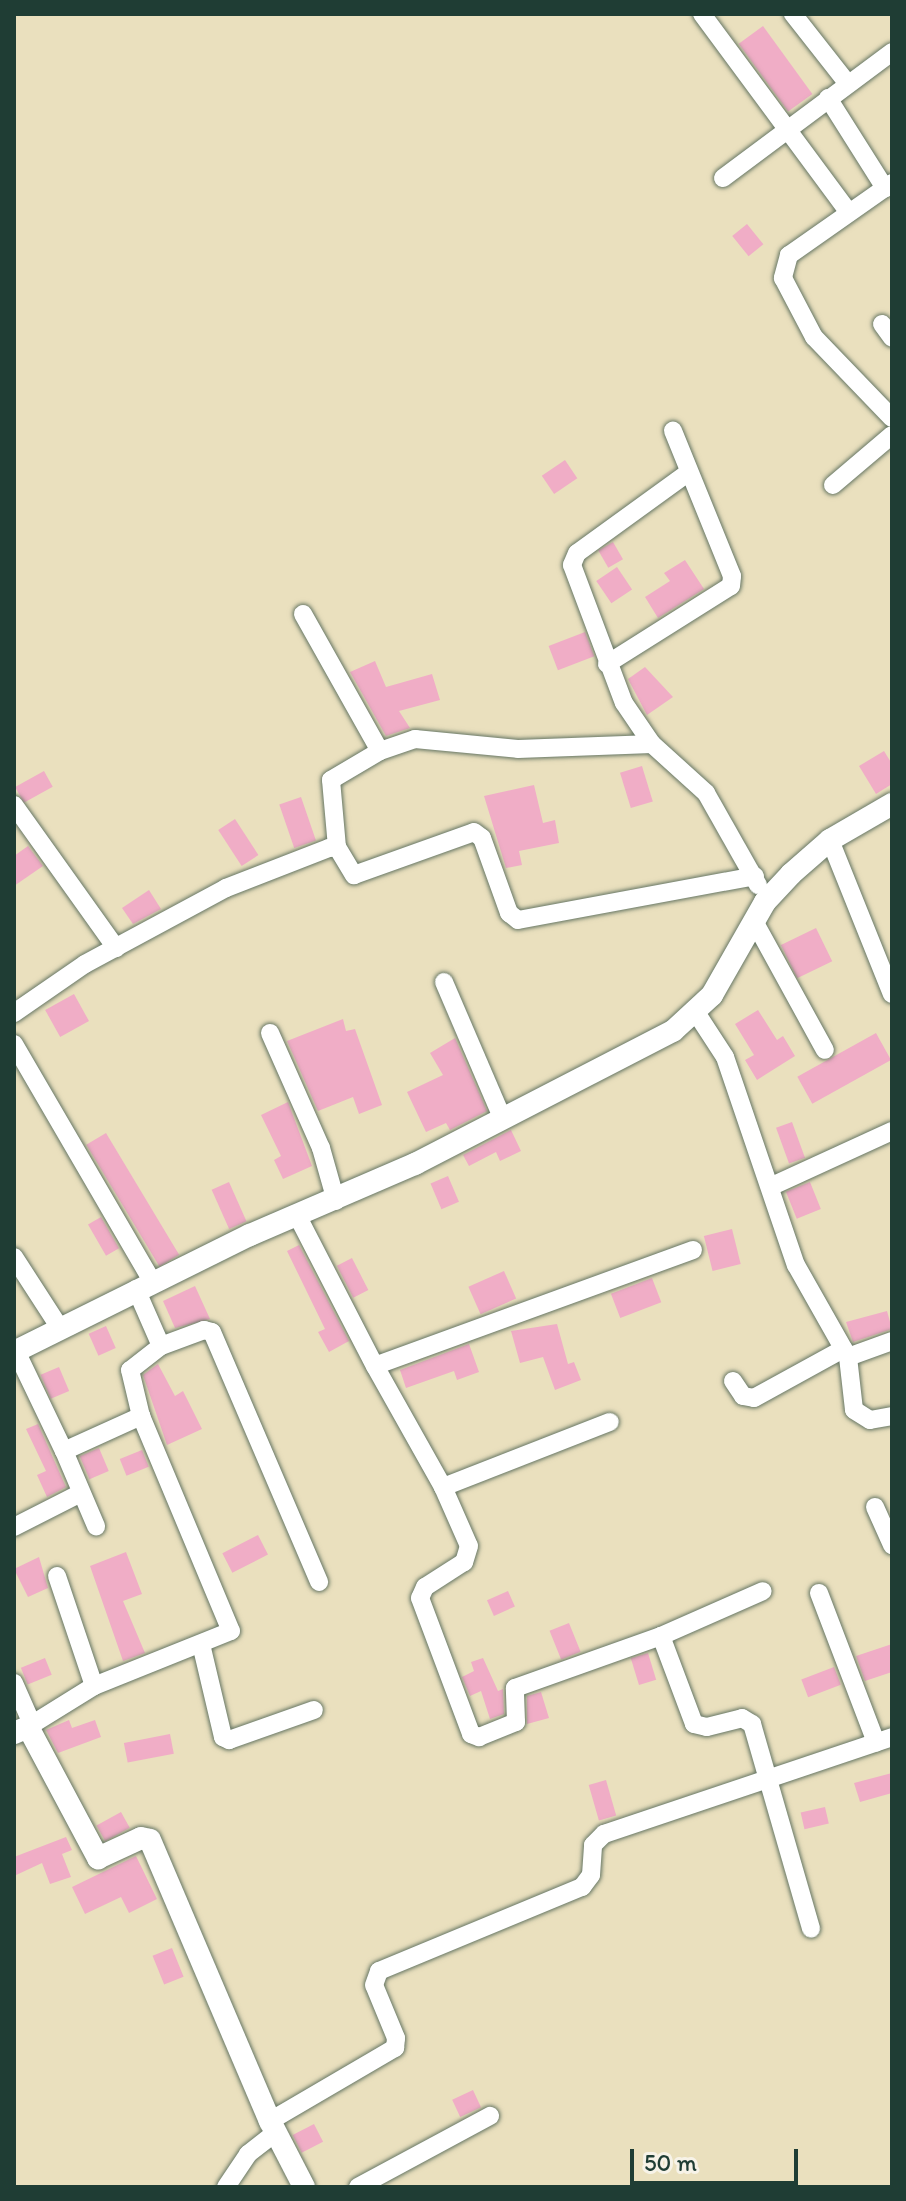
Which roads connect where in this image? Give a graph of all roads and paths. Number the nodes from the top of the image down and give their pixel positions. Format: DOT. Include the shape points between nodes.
graph roads {
  1 [pos="702,14"];
  2 [pos="793,14"];
  3 [pos="892,52"];
  4 [pos="848,84"];
  5 [pos="828,98"];
  6 [pos="788,128"];
  7 [pos="723,178"];
  8 [pos="888,186"];
  9 [pos="849,213"];
  10 [pos="892,418"];
  11 [pos="673,431"];
  12 [pos="892,435"];
  13 [pos="689,472"];
  14 [pos="833,485"];
  15 [pos="303,614"];
  16 [pos="607,664"];
  17 [pos="652,744"];
  18 [pos="380,751"];
  19 [pos="14,805"];
  20 [pos="890,811"];
  21 [pos="830,840"];
  22 [pos="337,847"];
  23 [pos="755,876"];
  24 [pos="760,912"];
  25 [pos="116,948"];
  26 [pos="444,982"];
  27 [pos="892,994"];
  28 [pos="14,1013"];
  29 [pos="697,1014"];
  30 [pos="270,1033"];
  31 [pos="14,1044"];
  32 [pos="825,1050"];
  33 [pos="502,1117"];
  34 [pos="892,1131"];
  35 [pos="772,1186"];
  36 [pos="336,1201"];
  37 [pos="298,1217"];
  38 [pos="693,1250"];
  39 [pos="14,1257"];
  40 [pos="144,1285"];
  41 [pos="60,1328"];
  42 [pos="892,1341"];
  43 [pos="161,1346"];
  44 [pos="15,1352"];
  45 [pos="846,1353"];
  46 [pos="375,1366"];
  47 [pos="733,1381"];
  48 [pos="141,1416"];
  49 [pos="892,1416"];
  50 [pos="610,1422"];
  51 [pos="64,1451"];
  52 [pos="443,1487"];
  53 [pos="81,1493"];
  54 [pos="875,1507"];
  55 [pos="96,1526"];
  56 [pos="14,1527"];
  57 [pos="892,1545"];
  58 [pos="57,1576"];
  59 [pos="319,1582"];
  60 [pos="763,1591"];
  61 [pos="819,1593"];
  62 [pos="661,1636"];
  63 [pos="201,1644"];
  64 [pos="14,1683"];
  65 [pos="94,1686"];
  66 [pos="314,1710"];
  67 [pos="25,1728"];
  68 [pos="884,1739"];
  69 [pos="770,1777"];
  70 [pos="811,1929"];
  71 [pos="490,2116"];
  72 [pos="273,2127"];
  73 [pos="226,2187"];
  74 [pos="304,2187"];
  75 [pos="358,2187"];
  1 -- 6 [label="street"];
  2 -- 4 [label="street"];
  3 -- 4 [label="street"];
  4 -- 5 [label="street"];
  5 -- 6 [label="street"];
  5 -- 8 [label="street"];
  6 -- 7 [label="street"];
  6 -- 9 [label="street"];
  8 -- 9 [label="street"];
  9 -- 10 [label="street" via="789,255 783,278 814,337"];
  11 -- 13 [label="street"];
  12 -- 14 [label="street"];
  13 -- 16 [label="street" via="572,558"];
  13 -- 16 [label="street" via="732,576 731,586"];
  15 -- 18 [label="street"];
  16 -- 17 [label="street" via="624,703"];
  17 -- 18 [label="street" via="518,749 415,739"];
  17 -- 23 [label="street" via="706,793"];
  18 -- 22 [label="street" via="331,780"];
  19 -- 25 [label="street"];
  20 -- 21 [label="street"];
  21 -- 24 [label="street"];
  21 -- 27 [label="street"];
  22 -- 23 [label="street" via="354,875 474,832 482,838 509,913 518,920"];
  22 -- 25 [label="street" via="226,888"];
  23 -- 24 [label="street"];
  24 -- 29 [label="street" via="723,980"];
  24 -- 32 [label="street"];
  25 -- 28 [label="street"];
  26 -- 33 [label="street"];
  29 -- 33 [label="street" via="652,1043"];
  29 -- 35 [label="street" via="725,1057"];
  30 -- 36 [label="street" via="321,1148"];
  31 -- 40 [label="street"];
  33 -- 36 [label="street"];
  34 -- 35 [label="street"];
  35 -- 45 [label="street" via="796,1265"];
  36 -- 37 [label="street"];
  37 -- 40 [label="street"];
  37 -- 46 [label="street"];
  38 -- 46 [label="street"];
  39 -- 41 [label="street"];
  40 -- 41 [label="street"];
  40 -- 43 [label="street"];
  41 -- 44 [label="street"];
  42 -- 45 [label="street"];
  43 -- 48 [label="street" via="130,1370"];
  43 -- 59 [label="street" via="204,1330 217,1341"];
  44 -- 51 [label="street"];
  45 -- 47 [label="street" via="754,1398 743,1396"];
  45 -- 49 [label="street" via="854,1410 861,1418"];
  46 -- 52 [label="street"];
  48 -- 51 [label="street"];
  48 -- 63 [label="street" via="231,1631"];
  50 -- 52 [label="street"];
  51 -- 53 [label="street"];
  52 -- 62 [label="street" via="469,1556 425,1587 420,1598 475,1737 516,1722 515,1688"];
  53 -- 55 [label="street"];
  53 -- 56 [label="street"];
  54 -- 57 [label="street"];
  58 -- 65 [label="street"];
  60 -- 62 [label="street"];
  61 -- 68 [label="street"];
  62 -- 69 [label="street" via="694,1724 707,1727 748,1719"];
  63 -- 65 [label="street"];
  63 -- 66 [label="street" via="221,1731 229,1740"];
  64 -- 67 [label="street"];
  65 -- 67 [label="street"];
  67 -- 72 [label="street" via="98,1858 141,1838 150,1840"];
  68 -- 69 [label="street"];
  69 -- 70 [label="street"];
  69 -- 72 [label="street" via="604,1834 593,1845 591,1875 582,1887 379,1971 374,1985 396,2038 395,2048"];
  71 -- 75 [label="street"];
  72 -- 73 [label="street"];
  72 -- 74 [label="street"];
}
